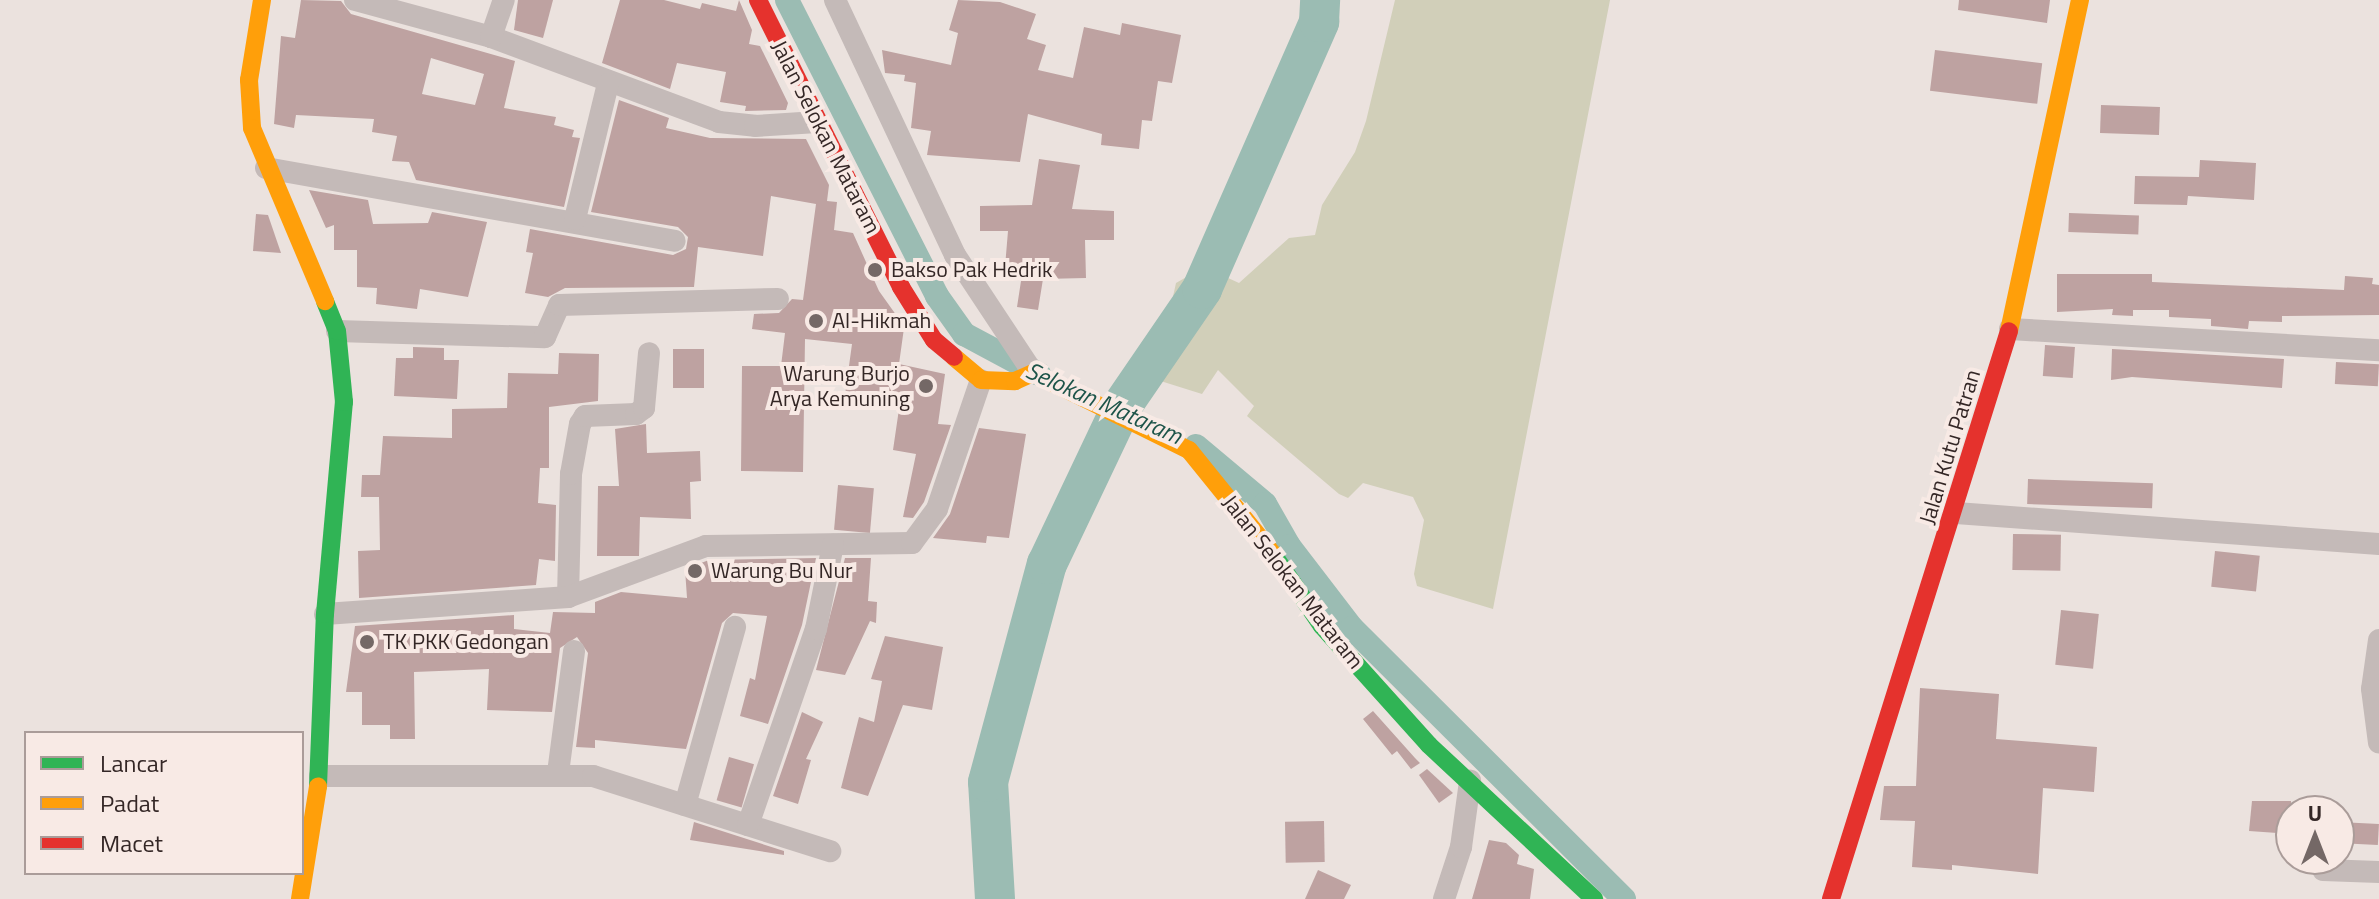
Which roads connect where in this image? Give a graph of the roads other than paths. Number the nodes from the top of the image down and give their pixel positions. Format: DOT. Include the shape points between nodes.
graph roads {
  1 [pos="262,0"];
  2 [pos="355,0"];
  3 [pos="504,0"];
  4 [pos="758,0"];
  5 [pos="835,0"];
  6 [pos="2080,0"];
  7 [pos="491,37"];
  8 [pos="608,84"];
  9 [pos="817,122"];
  10 [pos="266,168"];
  11 [pos="575,219"];
  12 [pos="675,241"];
  13 [pos="778,299"];
  14 [pos="2010,329"];
  15 [pos="337,331"];
  16 [pos="2379,350"];
  17 [pos="649,353"];
  18 [pos="1032,378"];
  19 [pos="981,380"];
  20 [pos="1956,513"];
  21 [pos="2379,544"];
  22 [pos="833,545"];
  23 [pos="568,597"];
  24 [pos="325,614"];
  25 [pos="735,627"];
  26 [pos="2379,640"];
  27 [pos="574,651"];
  28 [pos="2378,741"];
  29 [pos="558,773"];
  30 [pos="320,776"];
  31 [pos="1470,781"];
  32 [pos="685,805"];
  33 [pos="748,825"];
  34 [pos="830,851"];
  35 [pos="2355,871"];
  36 [pos="2379,872"];
  37 [pos="304,874"];
  38 [pos="304,875"];
  39 [pos="300,899"];
  40 [pos="1444,899"];
  41 [pos="1594,899"];
  42 [pos="1831,899"];
  1 -- 10 [label="street" via="248,96"];
  2 -- 7 [label="street"];
  3 -- 7 [label="street"];
  4 -- 9 [label="street, Jalan Selokan Mataram"];
  5 -- 18 [label="street" via="955,255"];
  6 -- 14 [label="street, Jalan Kutu Patran"];
  7 -- 8 [label="street"];
  8 -- 9 [label="street" via="719,122"];
  8 -- 11 [label="street"];
  9 -- 19 [label="street, Jalan Selokan Mataram" via="901,287 934,340"];
  10 -- 11 [label="street"];
  10 -- 15 [label="street"];
  11 -- 12 [label="street"];
  13 -- 15 [label="street" via="559,305 545,337"];
  14 -- 16 [label="street"];
  14 -- 20 [label="street, Jalan Kutu Patran"];
  15 -- 24 [label="street" via="344,402"];
  17 -- 23 [label="street" via="644,408 636,414 585,416 580,424 571,474"];
  18 -- 19 [label="street, Jalan Selokan Mataram"];
  18 -- 31 [label="street, Jalan Selokan Mataram" via="1189,450 1281,562 1322,626"];
  19 -- 22 [label="street" via="929,526 912,543 899,546"];
  20 -- 21 [label="street"];
  20 -- 42 [label="street, Jalan Kutu Patran" via="1883,722"];
  22 -- 23 [label="street" via="706,546"];
  22 -- 33 [label="street" via="819,619"];
  23 -- 24 [label="street"];
  24 -- 30 [label="street"];
  25 -- 32 [label="street"];
  26 -- 28 [label="street" via="2372,689"];
  27 -- 29 [label="street"];
  29 -- 30 [label="street"];
  29 -- 32 [label="street" via="593,776"];
  30 -- 37 [label="street"];
  31 -- 40 [label="street" via="1461,847"];
  31 -- 41 [label="street, Jalan Selokan Mataram"];
  32 -- 33 [label="street"];
  33 -- 34 [label="street"];
  35 -- 36 [label="street"];
  38 -- 39 [label="street"];
}
